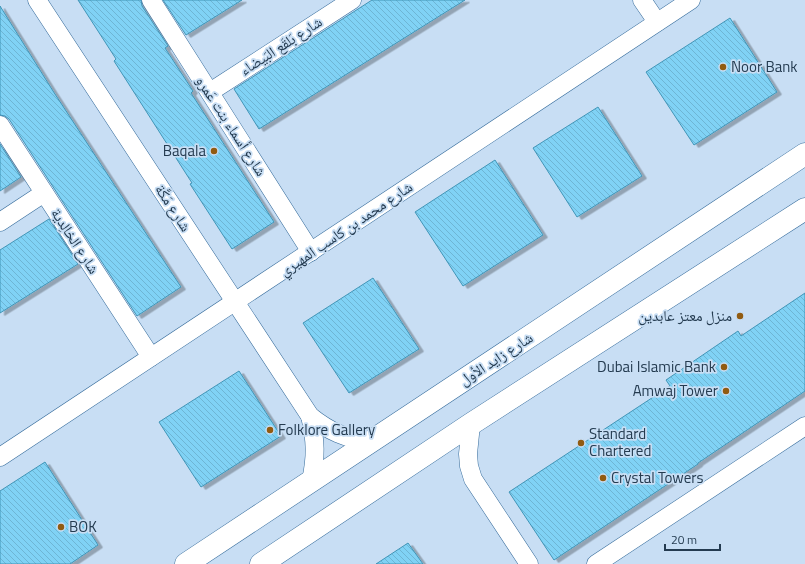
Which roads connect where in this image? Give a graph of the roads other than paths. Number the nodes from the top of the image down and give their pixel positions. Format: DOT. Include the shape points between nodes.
graph roads {
  1 [pos="37,0"];
  2 [pos="151,0"];
  3 [pos="352,0"];
  4 [pos="642,0"];
  5 [pos="691,0"];
  6 [pos="657,22"];
  7 [pos="210,92"];
  8 [pos="0,126"];
  9 [pos="805,154"];
  10 [pos="44,193"];
  11 [pos="805,209"];
  12 [pos="0,222"];
  13 [pos="311,252"];
  14 [pos="235,302"];
  15 [pos="151,357"];
  16 [pos="310,416"];
  17 [pos="471,424"];
  18 [pos="805,426"];
  19 [pos="370,442"];
  20 [pos="0,457"];
  21 [pos="311,481"];
  22 [pos="186,564"];
  23 [pos="261,564"];
  24 [pos="529,564"];
  25 [pos="596,564"];
  1 -- 14 [label="street, شارع مَكَّة"];
  2 -- 7 [label="street, شارع أسماء بنت عَمرو"];
  3 -- 7 [label="street, شارع بَلقَع البَيضاء"];
  4 -- 6 [label="street"];
  5 -- 6 [label="street, شارع محمد بن كاسب المهيري"];
  6 -- 13 [label="street, شارع محمد بن كاسب المهيري"];
  7 -- 13 [label="street, شارع أسماء بنت عَمرو"];
  8 -- 10 [label="street, شارع الخالِدية"];
  9 -- 19 [label="main road, شارع زايد الأول"];
  10 -- 12 [label="street"];
  10 -- 15 [label="street, شارع الخالِدية"];
  11 -- 17 [label="main road"];
  13 -- 14 [label="street, شارع محمد بن كاسب المهيري"];
  14 -- 15 [label="street, شارع محمد بن كاسب المهيري"];
  14 -- 16 [label="street, شارع مَكَّة"];
  15 -- 20 [label="street, شارع محمد بن كاسب المهيري"];
  16 -- 19 [label="street, شارع مَكَّة" via="332,431"];
  16 -- 21 [label="street, شارع مَكَّة" via="315,449"];
  17 -- 23 [label="main road"];
  17 -- 24 [label="street" via="468,454 473,479"];
  18 -- 25 [label="street"];
  19 -- 21 [label="main road, شارع زايد الأول"];
  21 -- 22 [label="main road, شارع زايد الأول"];
}
